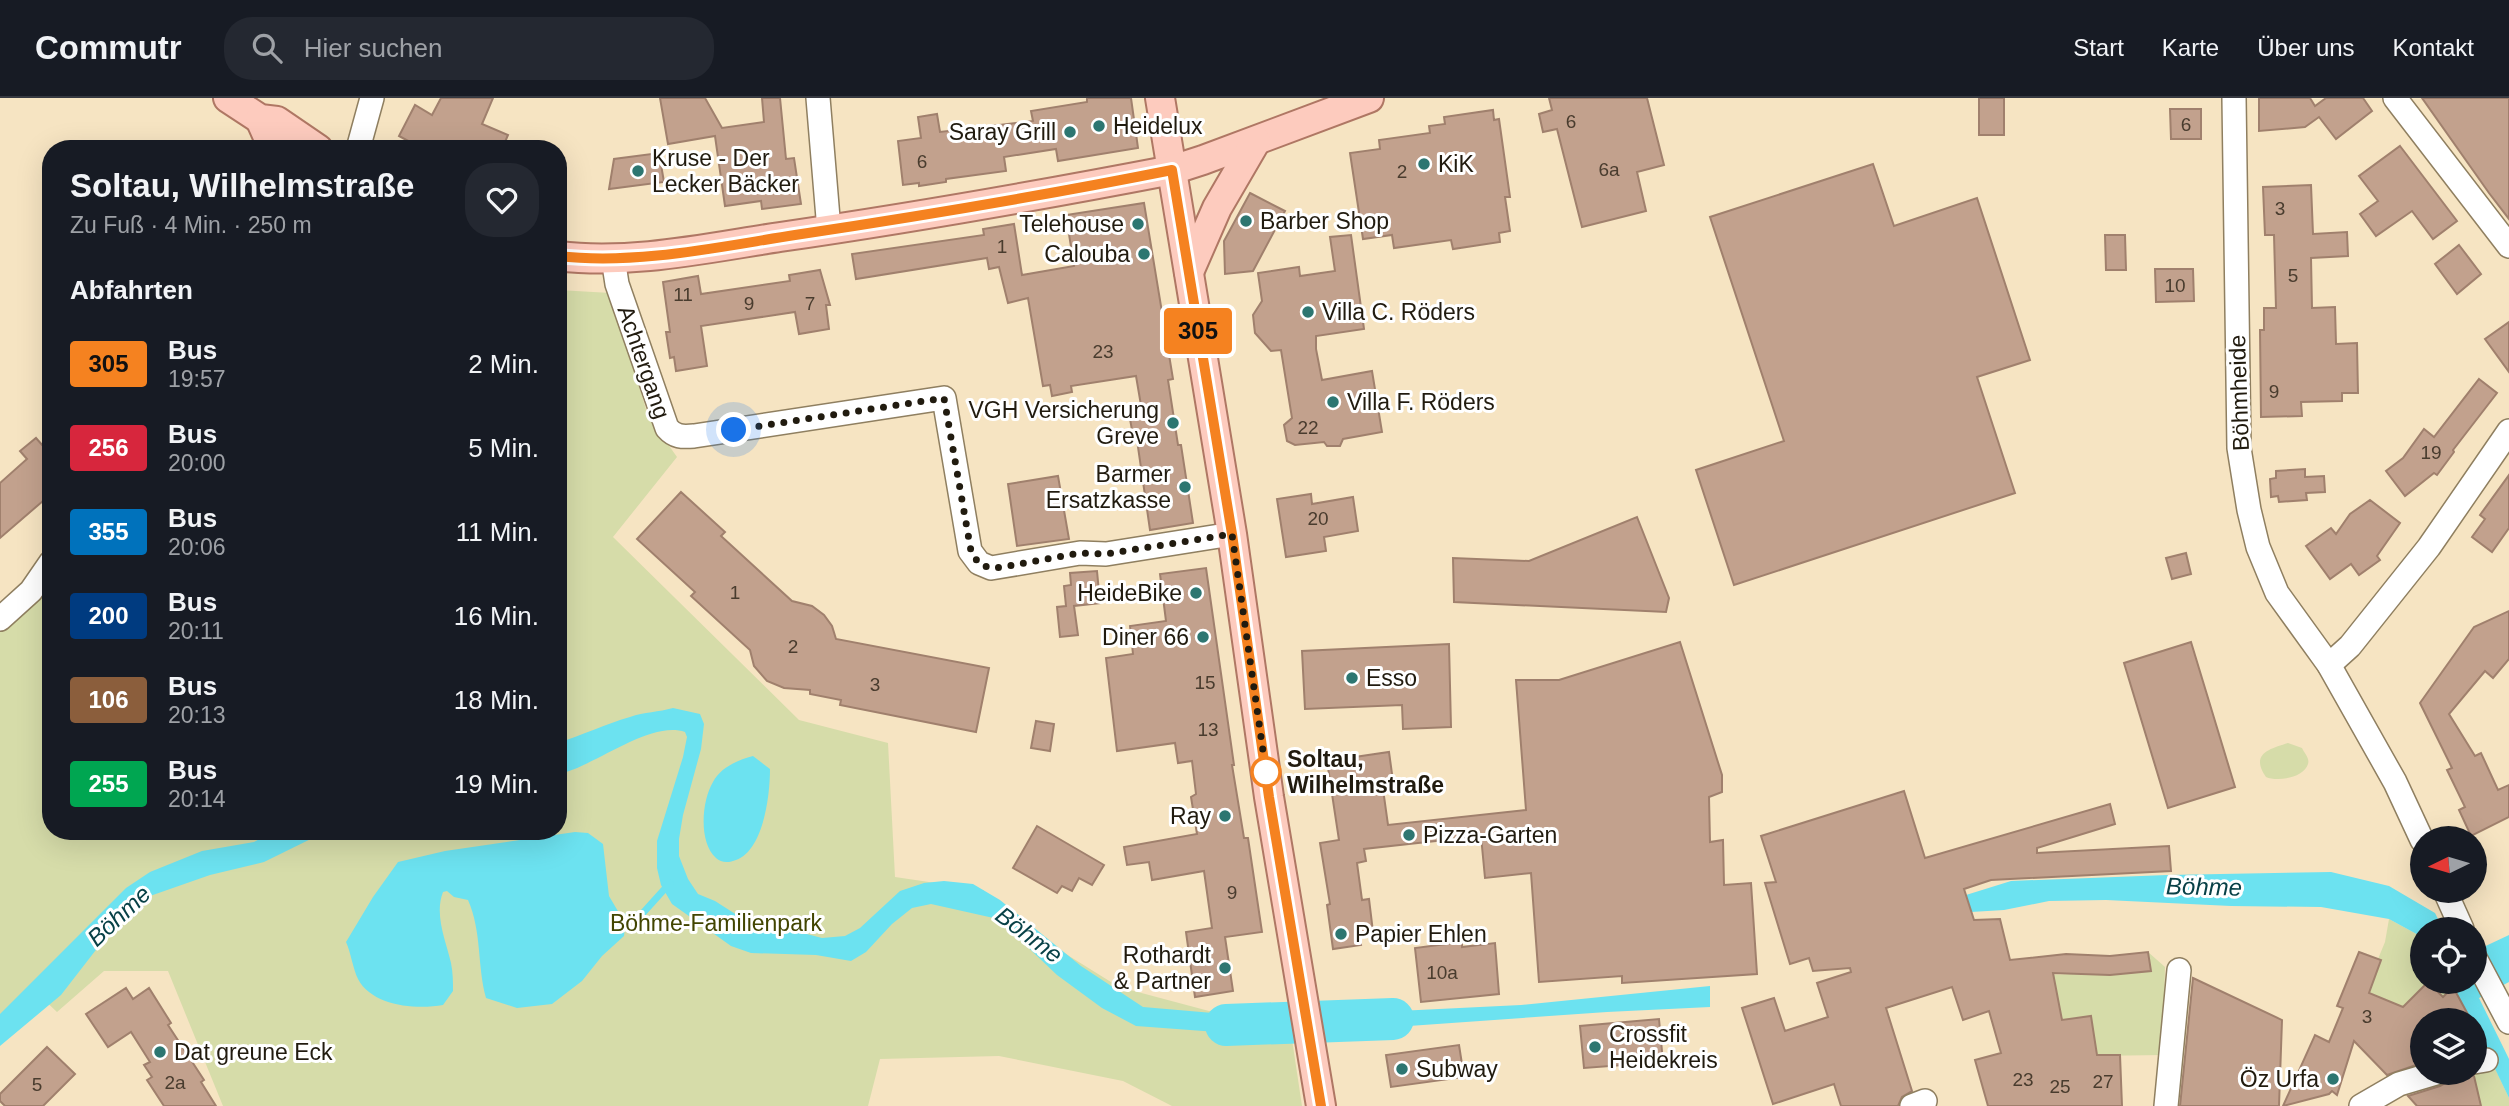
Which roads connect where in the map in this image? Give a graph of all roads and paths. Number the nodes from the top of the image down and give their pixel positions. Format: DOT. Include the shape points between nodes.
graph roads {
  1 [pos="228,98"];
  2 [pos="372,98"];
  3 [pos="818,98"];
  4 [pos="1160,98"];
  5 [pos="1369,98"];
  6 [pos="2234,98"];
  7 [pos="2395,98"];
  8 [pos="260,119"];
  9 [pos="271,140"];
  10 [pos="305,140"];
  11 [pos="360,140"];
  12 [pos="1256,141"];
  13 [pos="1172,170"];
  14 [pos="829,230"];
  15 [pos="2509,246"];
  16 [pos="567,256"];
  17 [pos="613,258"];
  18 [pos="1189,272"];
  19 [pos="2509,431"];
  20 [pos="1232,534"];
  21 [pos="42,575"];
  22 [pos="0,619"];
  23 [pos="2329,665"];
  24 [pos="2415,826"];
  25 [pos="2179,970"];
  26 [pos="2487,981"];
  27 [pos="2509,1022"];
  28 [pos="2410,1081"];
  29 [pos="1321,1106"];
  30 [pos="2166,1106"];
  31 [pos="2361,1106"];
  1 -- 8 [label="main road"];
  2 -- 11 [label="street"];
  3 -- 14 [label="street"];
  4 -- 13 [label="main road"];
  5 -- 12 [label="main road"];
  6 -- 23 [label="street, Böhmheide" via="2239,448 2249,510 2277,593"];
  7 -- 15 [label="street"];
  8 -- 9 [label="main road"];
  8 -- 10 [label="main road" via="277,121"];
  12 -- 13 [label="main road"];
  12 -- 18 [label="main road" via="1217,208"];
  13 -- 14 [label="main road"];
  13 -- 18 [label="main road"];
  14 -- 17 [label="main road"];
  16 -- 17 [label="main road"];
  17 -- 20 [label="street, Achtergang" via="617,285 667,428 673,434 694,436 944,398 971,551 979,564 1003,567"];
  18 -- 20 [label="main road"];
  19 -- 23 [label="street" via="2429,547 2350,646"];
  20 -- 29 [label="main road" via="1269,797"];
  21 -- 22 [label="street"];
  23 -- 24 [label="street, Böhmheide"];
  25 -- 30 [label="street"];
  26 -- 27 [label="street"];
  28 -- 31 [label="street"];
}
